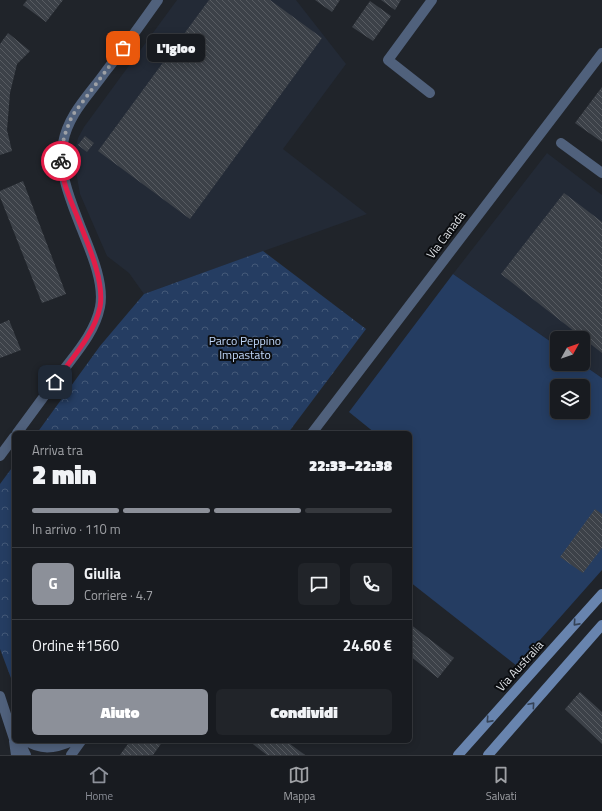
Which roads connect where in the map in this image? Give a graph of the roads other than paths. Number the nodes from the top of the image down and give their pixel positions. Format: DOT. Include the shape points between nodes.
graph roads {
  1 [pos="158,0"];
  2 [pos="432,0"];
  3 [pos="602,53"];
  4 [pos="430,93"];
  5 [pos="561,143"];
  6 [pos="602,173"];
  7 [pos="18,431"];
  8 [pos="314,431"];
  9 [pos="12,440"];
  10 [pos="0,456"];
  11 [pos="602,594"];
  12 [pos="602,625"];
  13 [pos="0,696"];
  14 [pos="12,729"];
  15 [pos="15,743"];
  16 [pos="20,743"];
  17 [pos="31,743"];
  18 [pos="68,743"];
  19 [pos="80,743"];
  20 [pos="60,747"];
  21 [pos="16,755"];
  22 [pos="26,755"];
  23 [pos="47,755"];
  24 [pos="71,755"];
  25 [pos="458,755"];
  26 [pos="488,755"];
  1 -- 7 [label="street" via="72,116 66,131 62,173 91,253 99,282 100,306 94,325 83,343"];
  2 -- 4 [label="street" via="388,60"];
  3 -- 8 [label="street, Via Canada"];
  5 -- 6 [label="street"];
  9 -- 10 [label="street"];
  11 -- 25 [label="main road, Via Australia, one-way"];
  26 -- 12 [label="main road, one-way"];
  13 -- 14 [label="street"];
  15 -- 21 [label="street"];
  16 -- 22 [label="street"];
  17 -- 20 [label="street" via="39,747"];
  18 -- 20 [label="street"];
  19 -- 24 [label="street"];
  20 -- 23 [label="street"];
}
